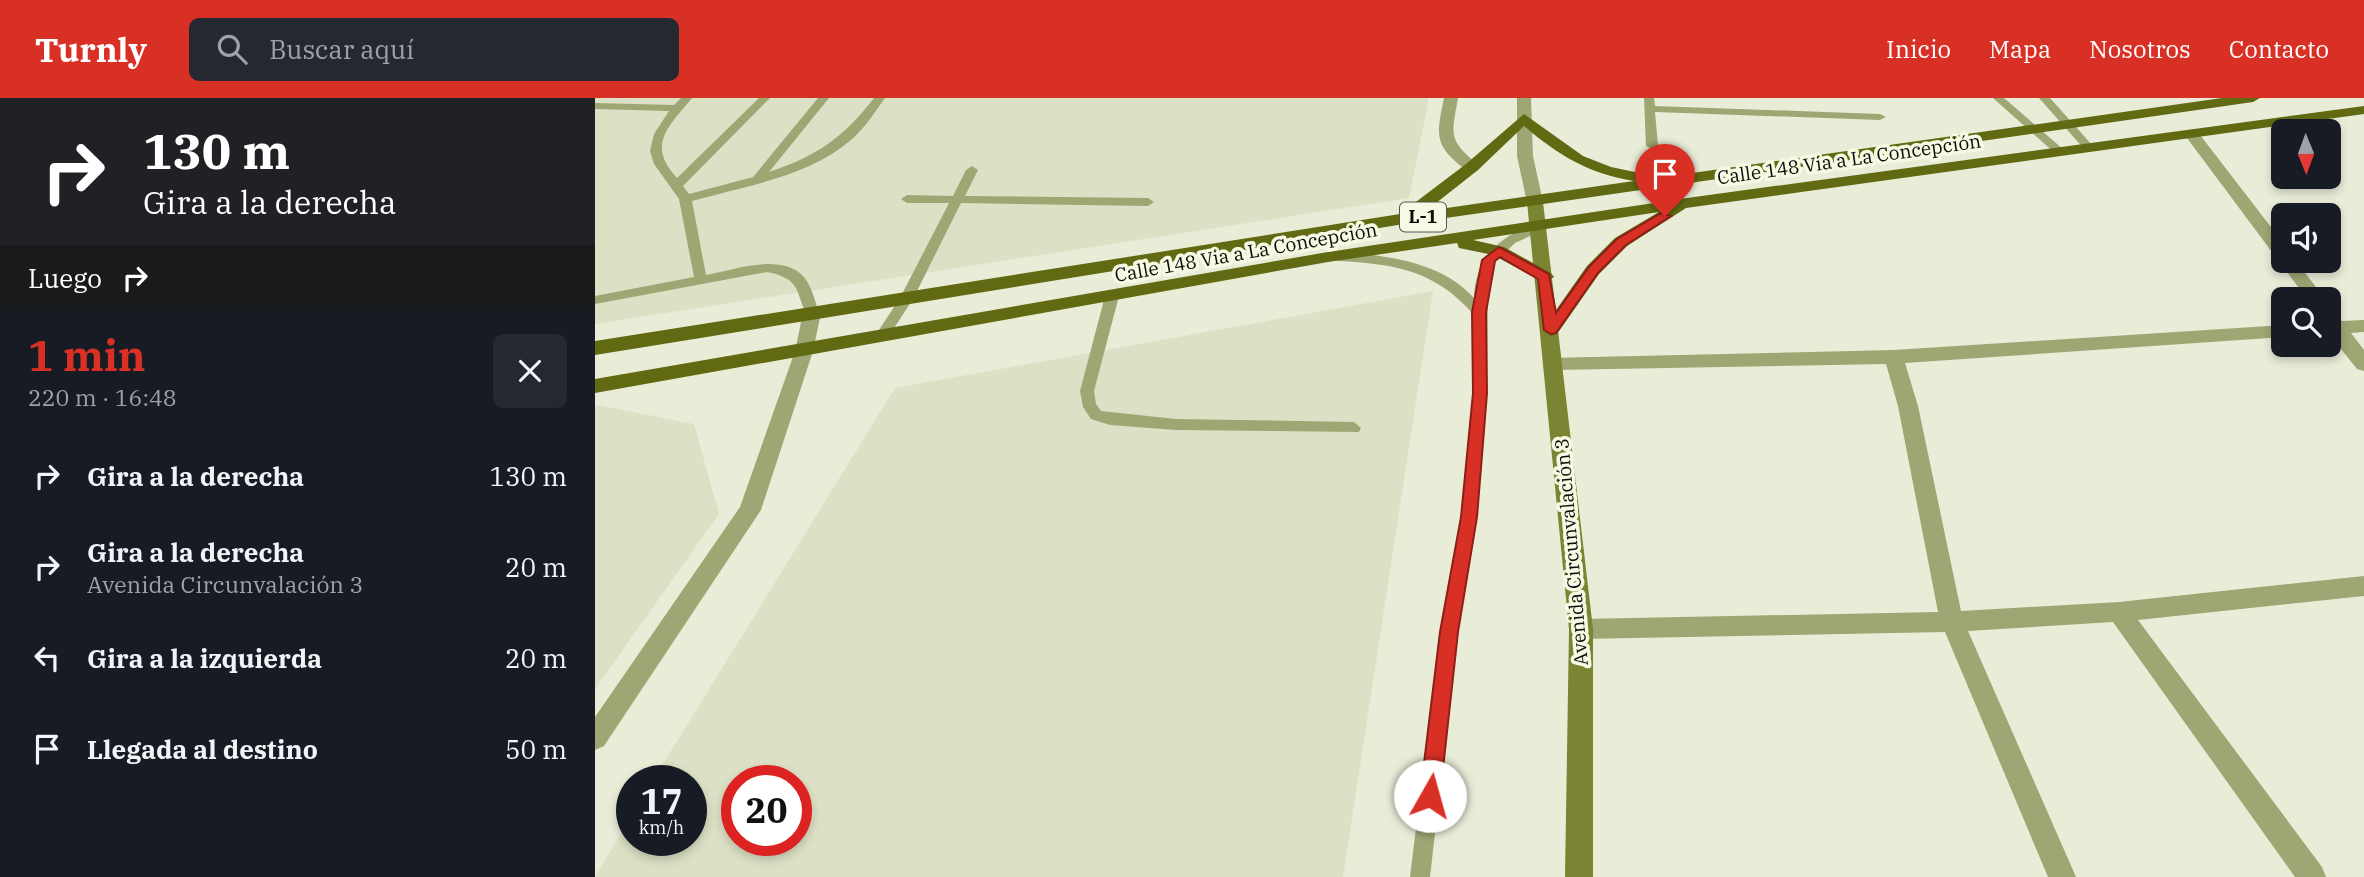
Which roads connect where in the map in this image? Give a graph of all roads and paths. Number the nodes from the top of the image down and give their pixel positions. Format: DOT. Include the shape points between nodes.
graph roads {
  1 [pos="687,98"];
  2 [pos="765,98"];
  3 [pos="824,98"];
  4 [pos="880,98"];
  5 [pos="1451,98"];
  6 [pos="1524,98"];
  7 [pos="1998,98"];
  8 [pos="2043,98"];
  9 [pos="2253,98"];
  10 [pos="1649,104"];
  11 [pos="595,106"];
  12 [pos="677,108"];
  13 [pos="2364,110"];
  14 [pos="1880,117"];
  15 [pos="1524,118"];
  16 [pos="2066,124"];
  17 [pos="2034,128"];
  18 [pos="2192,134"];
  19 [pos="1652,146"];
  20 [pos="2089,148"];
  21 [pos="2060,152"];
  22 [pos="1472,167"];
  23 [pos="972,170"];
  24 [pos="758,178"];
  25 [pos="1669,181"];
  26 [pos="677,186"];
  27 [pos="685,199"];
  28 [pos="907,199"];
  29 [pos="956,200"];
  30 [pos="1147,202"];
  31 [pos="1535,202"];
  32 [pos="1687,203"];
  33 [pos="1405,219"];
  34 [pos="1539,228"];
  35 [pos="2271,239"];
  36 [pos="1445,241"];
  37 [pos="1499,251"];
  38 [pos="1328,257"];
  39 [pos="2296,273"];
  40 [pos="1545,277"];
  41 [pos="701,280"];
  42 [pos="2307,287"];
  43 [pos="1112,296"];
  44 [pos="906,299"];
  45 [pos="595,300"];
  46 [pos="1479,312"];
  47 [pos="812,313"];
  48 [pos="2341,325"];
  49 [pos="2364,326"];
  50 [pos="1551,330"];
  51 [pos="2271,332"];
  52 [pos="2341,335"];
  53 [pos="882,336"];
  54 [pos="595,348"];
  55 [pos="804,351"];
  56 [pos="1894,357"];
  57 [pos="1555,363"];
  58 [pos="2364,364"];
  59 [pos="595,386"];
  60 [pos="1354,428"];
  61 [pos="2364,586"];
  62 [pos="2119,612"];
  63 [pos="1952,622"];
  64 [pos="1581,629"];
  65 [pos="595,738"];
  66 [pos="1420,877"];
  67 [pos="1579,877"];
  68 [pos="2062,877"];
  69 [pos="2312,877"];
  1 -- 12 [label="lane"];
  2 -- 26 [label="lane"];
  3 -- 24 [label="lane"];
  4 -- 24 [label="lane" via="846,139"];
  5 -- 22 [label="street" via="1444,141"];
  6 -- 15 [label="street"];
  7 -- 17 [label="lane"];
  8 -- 16 [label="lane"];
  9 -- 16 [label="main road, Calle 148 Via a La Concepción / L-1"];
  10 -- 14 [label="lane"];
  10 -- 19 [label="lane"];
  11 -- 12 [label="lane"];
  12 -- 26 [label="lane" via="656,145 657,160"];
  13 -- 18 [label="main road, Calle 148 Via a La Concepción / L-1"];
  15 -- 22 [label="main road"];
  15 -- 25 [label="main road" via="1579,162 1612,174"];
  15 -- 31 [label="street" via="1525,156"];
  16 -- 17 [label="main road, Calle 148 Via a La Concepción / L-1"];
  16 -- 20 [label="lane"];
  17 -- 21 [label="lane"];
  17 -- 25 [label="main road, Calle 148 Via a La Concepción / L-1"];
  18 -- 20 [label="main road, Calle 148 Via a La Concepción / L-1"];
  18 -- 35 [label="street"];
  20 -- 21 [label="main road, Calle 148 Via a La Concepción / L-1"];
  21 -- 32 [label="main road, Calle 148 Via a La Concepción / L-1"];
  22 -- 33 [label="main road"];
  23 -- 29 [label="lane"];
  24 -- 27 [label="lane"];
  25 -- 31 [label="main road, Calle 148 Via a La Concepción / L-1"];
  26 -- 27 [label="lane"];
  27 -- 41 [label="lane"];
  28 -- 29 [label="lane"];
  29 -- 30 [label="lane"];
  29 -- 44 [label="lane"];
  31 -- 33 [label="main road, Calle 148 Via a La Concepción / L-1"];
  31 -- 34 [label="main road, Avenida Circunvalación 3"];
  32 -- 34 [label="main road, Calle 148 Via a La Concepción / L-1"];
  32 -- 50 [label="main road" via="1621,242 1593,270"];
  33 -- 44 [label="main road, Calle 148 Via a La Concepción / L-1"];
  34 -- 36 [label="main road, Calle 148 Via a La Concepción / L-1"];
  34 -- 37 [label="lane" via="1511,240"];
  34 -- 40 [label="main road, Avenida Circunvalación 3"];
  36 -- 37 [label="main road"];
  36 -- 38 [label="main road, Calle 148 Via a La Concepción / L-1"];
  37 -- 40 [label="main road"];
  37 -- 46 [label="lane" via="1489,260"];
  38 -- 43 [label="main road, Calle 148 Via a La Concepción / L-1"];
  38 -- 46 [label="lane" via="1375,258 1422,268 1466,294"];
  39 -- 42 [label="street"];
  40 -- 50 [label="main road, Avenida Circunvalación 3"];
  41 -- 45 [label="lane"];
  41 -- 47 [label="lane" via="767,268 790,272 803,282"];
  43 -- 53 [label="main road, Calle 148 Via a La Concepción / L-1"];
  43 -- 60 [label="lane" via="1087,391 1088,406 1098,416 1145,422"];
  44 -- 47 [label="main road, Calle 148 Via a La Concepción / L-1"];
  44 -- 53 [label="lane"];
  46 -- 66 [label="lane" via="1480,393 1469,517 1449,632"];
  47 -- 54 [label="main road, Calle 148 Via a La Concepción / L-1"];
  47 -- 55 [label="street"];
  48 -- 49 [label="street"];
  50 -- 57 [label="main road, Avenida Circunvalación 3"];
  51 -- 56 [label="street"];
  52 -- 58 [label="street"];
  53 -- 55 [label="main road, Calle 148 Via a La Concepción / L-1"];
  55 -- 59 [label="main road, Calle 148 Via a La Concepción / L-1"];
  55 -- 65 [label="street" via="750,510"];
  56 -- 57 [label="street"];
  56 -- 63 [label="street"];
  57 -- 64 [label="main road, Avenida Circunvalación 3"];
  61 -- 62 [label="street"];
  62 -- 63 [label="street"];
  62 -- 69 [label="street"];
  63 -- 64 [label="street"];
  63 -- 68 [label="street"];
  64 -- 67 [label="main road, Avenida Circunvalación 3"];
}
